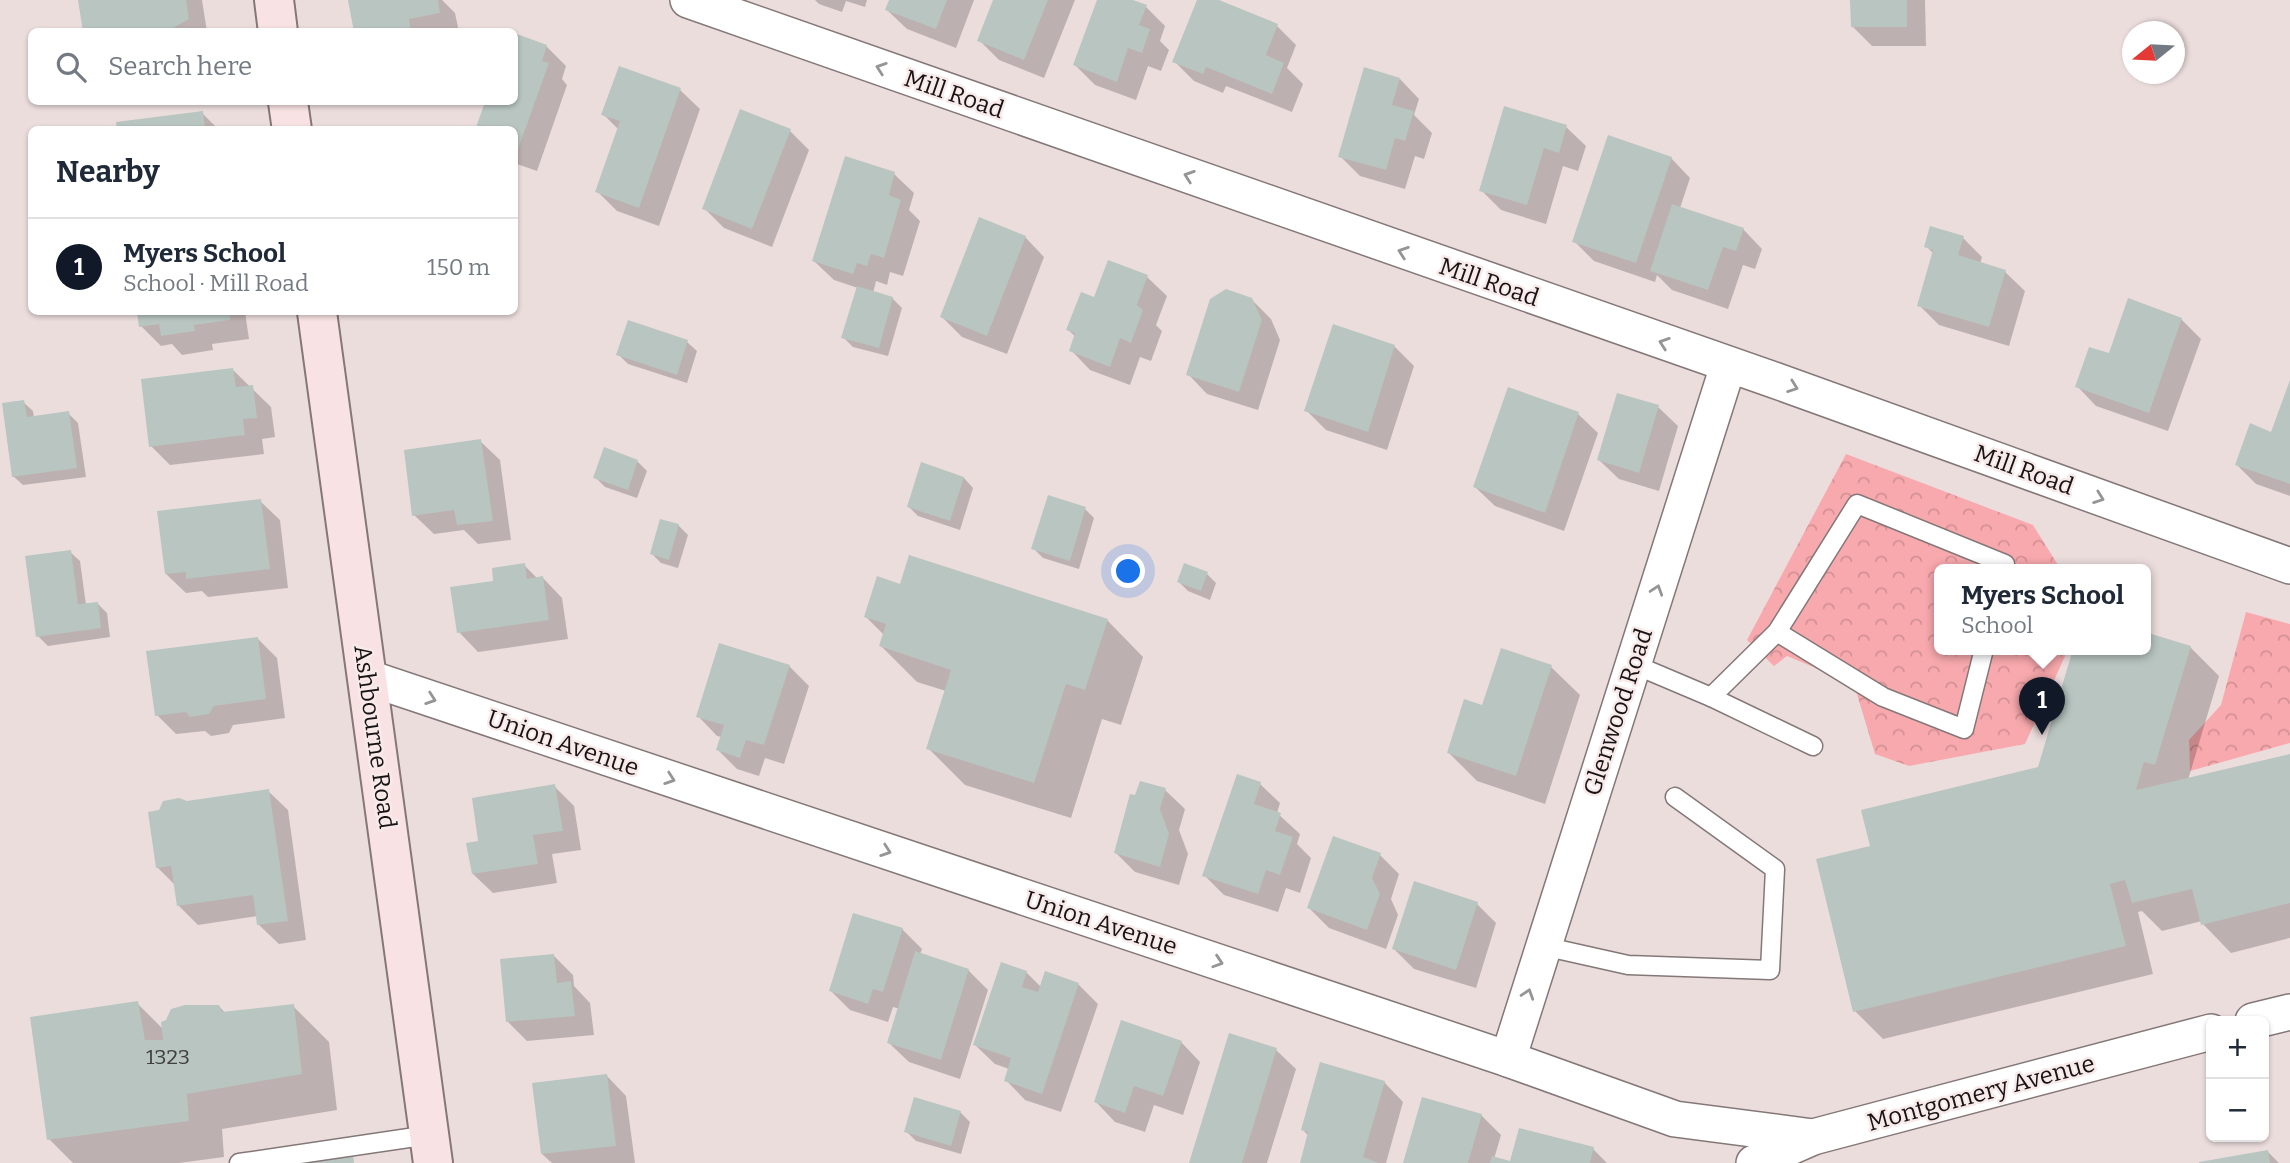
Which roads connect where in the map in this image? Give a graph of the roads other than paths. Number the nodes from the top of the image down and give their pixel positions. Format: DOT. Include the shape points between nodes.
graph roads {
  1 [pos="274,0"];
  2 [pos="688,0"];
  3 [pos="278,28"];
  4 [pos="288,105"];
  5 [pos="291,126"];
  6 [pos="317,315"];
  7 [pos="1728,366"];
  8 [pos="2005,564"];
  9 [pos="2290,566"];
  10 [pos="1777,632"];
  11 [pos="1983,655"];
  12 [pos="1633,664"];
  13 [pos="366,677"];
  14 [pos="1712,697"];
  15 [pos="1813,746"];
  16 [pos="1675,797"];
  17 [pos="1543,946"];
  18 [pos="2290,1012"];
  19 [pos="2269,1017"];
  20 [pos="2206,1034"];
  21 [pos="1508,1059"];
  22 [pos="431,1149"];
  23 [pos="1819,1150"];
  24 [pos="239,1163"];
  25 [pos="1754,1163"];
  1 -- 3 [label="street"];
  7 -- 2 [label="street, Mill Road, one-way"];
  4 -- 5 [label="street"];
  6 -- 13 [label="street, Ashbourne Road"];
  7 -- 9 [label="street, Mill Road, one-way"];
  12 -- 7 [label="street, Glenwood Road, one-way"];
  8 -- 10 [label="lane" via="1857,504"];
  10 -- 11 [label="lane" via="1883,697 1965,729"];
  10 -- 14 [label="lane"];
  12 -- 14 [label="lane"];
  12 -- 17 [label="street, Glenwood Road"];
  13 -- 21 [label="street, Union Avenue, one-way"];
  13 -- 22 [label="street, Ashbourne Road"];
  14 -- 15 [label="lane"];
  16 -- 17 [label="lane" via="1775,869 1770,970 1628,965"];
  21 -- 17 [label="street, Glenwood Road, one-way"];
  18 -- 19 [label="street"];
  20 -- 23 [label="street, Montgomery Avenue"];
  21 -- 23 [label="street, Union Avenue" via="1675,1119"];
  22 -- 24 [label="lane"];
  23 -- 25 [label="street, Montgomery Avenue"];
}
